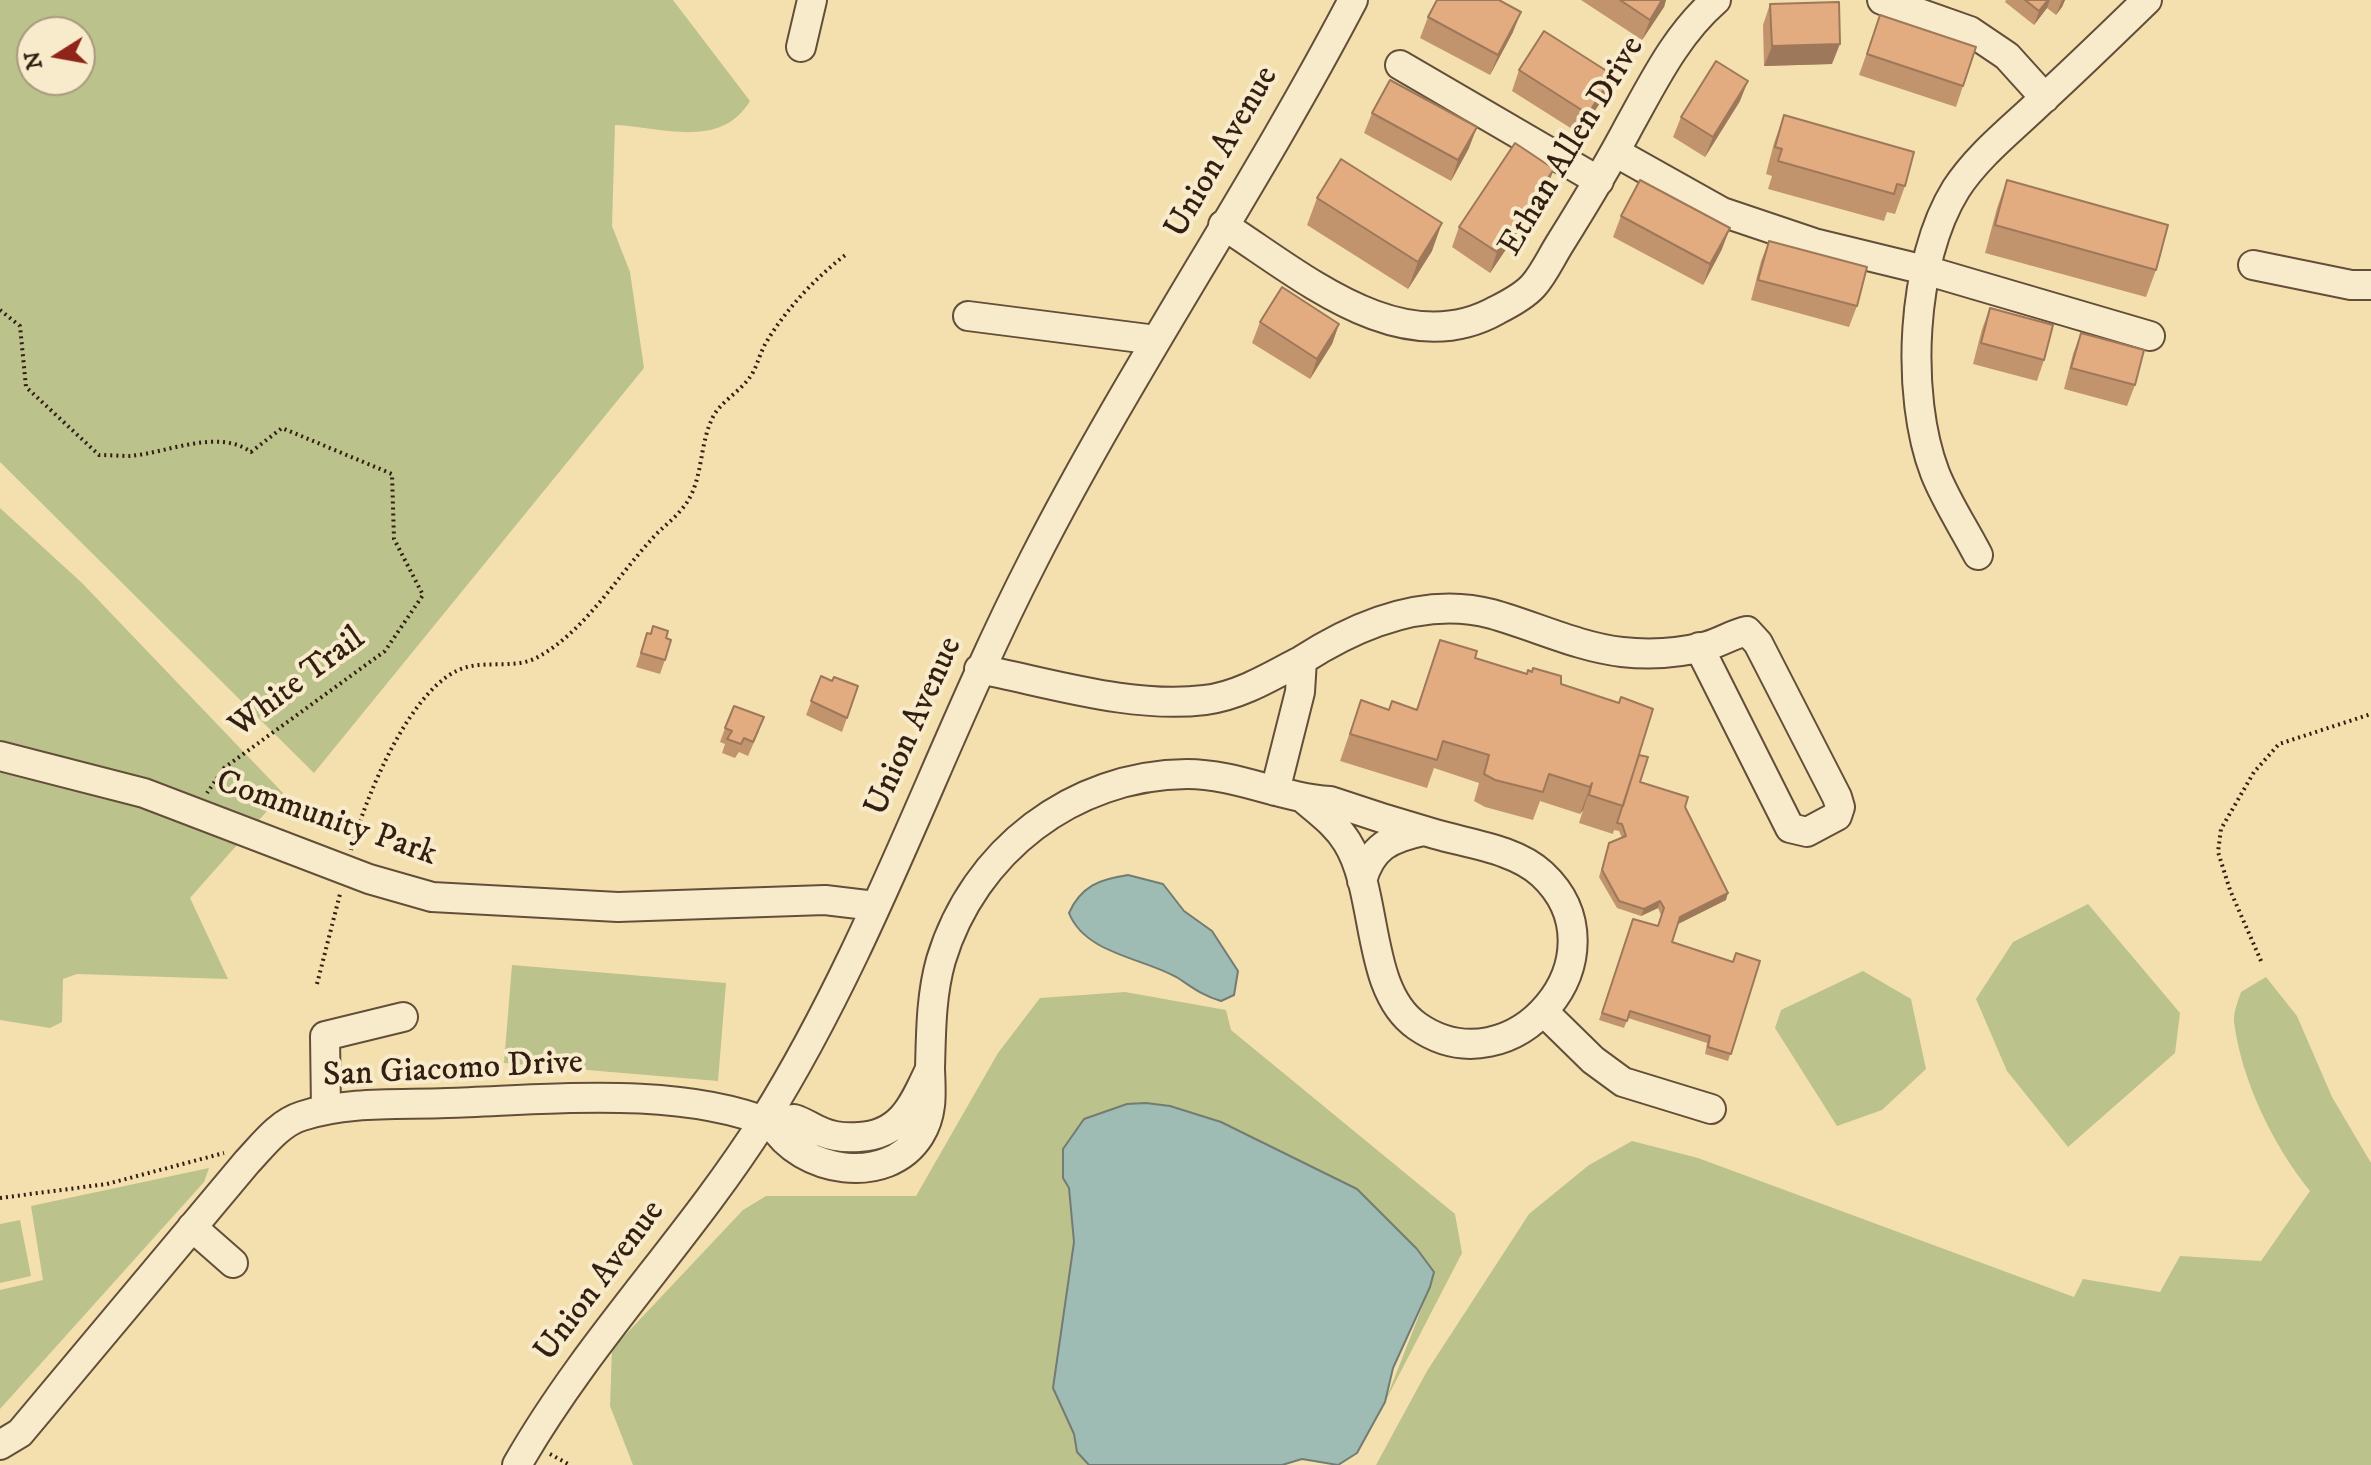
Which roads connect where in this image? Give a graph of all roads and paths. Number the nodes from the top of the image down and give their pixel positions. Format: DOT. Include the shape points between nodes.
graph roads {
  1 [pos="812,0"];
  2 [pos="1353,0"];
  3 [pos="1882,0"];
  4 [pos="2147,0"];
  5 [pos="1709,2"];
  6 [pos="801,47"];
  7 [pos="1400,65"];
  8 [pos="2045,98"];
  9 [pos="1615,152"];
  10 [pos="1599,181"];
  11 [pos="1223,225"];
  12 [pos="848,253"];
  13 [pos="2253,265"];
  14 [pos="1925,270"];
  15 [pos="2371,285"];
  16 [pos="0,310"];
  17 [pos="968,316"];
  18 [pos="2150,336"];
  19 [pos="1156,340"];
  20 [pos="1978,555"];
  21 [pos="1699,647"];
  22 [pos="1302,660"];
  23 [pos="979,669"];
  24 [pos="2371,714"];
  25 [pos="0,756"];
  26 [pos="1275,791"];
  27 [pos="1304,799"];
  28 [pos="194,812"];
  29 [pos="1423,831"];
  30 [pos="345,870"];
  31 [pos="1362,881"];
  32 [pos="875,906"];
  33 [pos="2261,961"];
  34 [pos="317,984"];
  35 [pos="1544,1012"];
  36 [pos="403,1017"];
  37 [pos="326,1109"];
  38 [pos="1711,1109"];
  39 [pos="768,1122"];
  40 [pos="268,1140"];
  41 [pos="0,1198"];
  42 [pos="192,1227"];
  43 [pos="233,1263"];
  44 [pos="0,1445"];
  45 [pos="517,1465"];
  1 -- 6 [label="street"];
  2 -- 11 [label="street, Union Avenue"];
  3 -- 8 [label="street" via="1970,31 2007,56"];
  4 -- 8 [label="street"];
  5 -- 9 [label="street, Ethan Allen Drive" via="1668,56"];
  7 -- 10 [label="street"];
  8 -- 14 [label="street" via="1957,188"];
  9 -- 10 [label="street, Ethan Allen Drive"];
  9 -- 14 [label="street" via="1722,212 1814,243"];
  10 -- 11 [label="street, Ethan Allen Drive" via="1533,286 1465,326 1392,323 1326,290"];
  11 -- 19 [label="street, Union Avenue"];
  12 -- 30 [label="path" via="787,315 751,375 716,410 694,488 683,508 625,574 557,644 535,659 468,666 422,697 371,793"];
  13 -- 15 [label="street"];
  14 -- 18 [label="street"];
  14 -- 20 [label="street" via="1918,370 1923,430 1936,474"];
  16 -- 28 [label="path, White Trail" via="20,326 26,387 99,455 239,443 251,452 282,428 392,474 394,539 423,595 385,651 224,768"];
  17 -- 19 [label="street"];
  19 -- 23 [label="street, Union Avenue" via="1035,556"];
  21 -- 21 [label="street" via="1747,631 1753,636 1837,797 1837,816 1807,832 1790,828"];
  21 -- 22 [label="street" via="1623,652 1490,613 1439,608 1344,633"];
  22 -- 23 [label="street" via="1252,686 1208,700 1162,702"];
  22 -- 26 [label="street" via="1300,692"];
  23 -- 32 [label="street, Union Avenue"];
  24 -- 33 [label="path" via="2279,744 2254,772 2221,829 2218,852"];
  25 -- 28 [label="street, Community Park" via="144,793"];
  26 -- 27 [label="street"];
  26 -- 39 [label="street" via="1190,774 1162,776 1085,795 1045,817 973,890 949,934 934,993 932,1108 920,1136 902,1155 854,1169 806,1156 782,1141"];
  27 -- 29 [label="street" via="1330,801"];
  27 -- 31 [label="street" via="1330,819 1347,842"];
  28 -- 30 [label="street, Community Park"];
  29 -- 31 [label="street" via="1379,847"];
  29 -- 35 [label="street" via="1525,862 1554,889 1571,934 1570,962 1561,992"];
  30 -- 32 [label="street, Community Park" via="432,897 494,903 618,907 825,900"];
  30 -- 34 [label="path"];
  31 -- 35 [label="street" via="1384,976 1397,1006 1417,1026 1452,1041 1482,1043 1514,1034"];
  32 -- 39 [label="street, Union Avenue"];
  35 -- 38 [label="street" via="1623,1082"];
  36 -- 37 [label="street" via="325,1036"];
  37 -- 39 [label="street, San Giacomo Drive" via="644,1100 694,1104"];
  37 -- 40 [label="street, San Giacomo Drive" via="298,1117"];
  39 -- 45 [label="street, Union Avenue" via="579,1369"];
  40 -- 41 [label="path" via="107,1184"];
  40 -- 42 [label="street, San Giacomo Drive"];
  42 -- 43 [label="street"];
  42 -- 44 [label="street, San Giacomo Drive" via="20,1433"];
}
